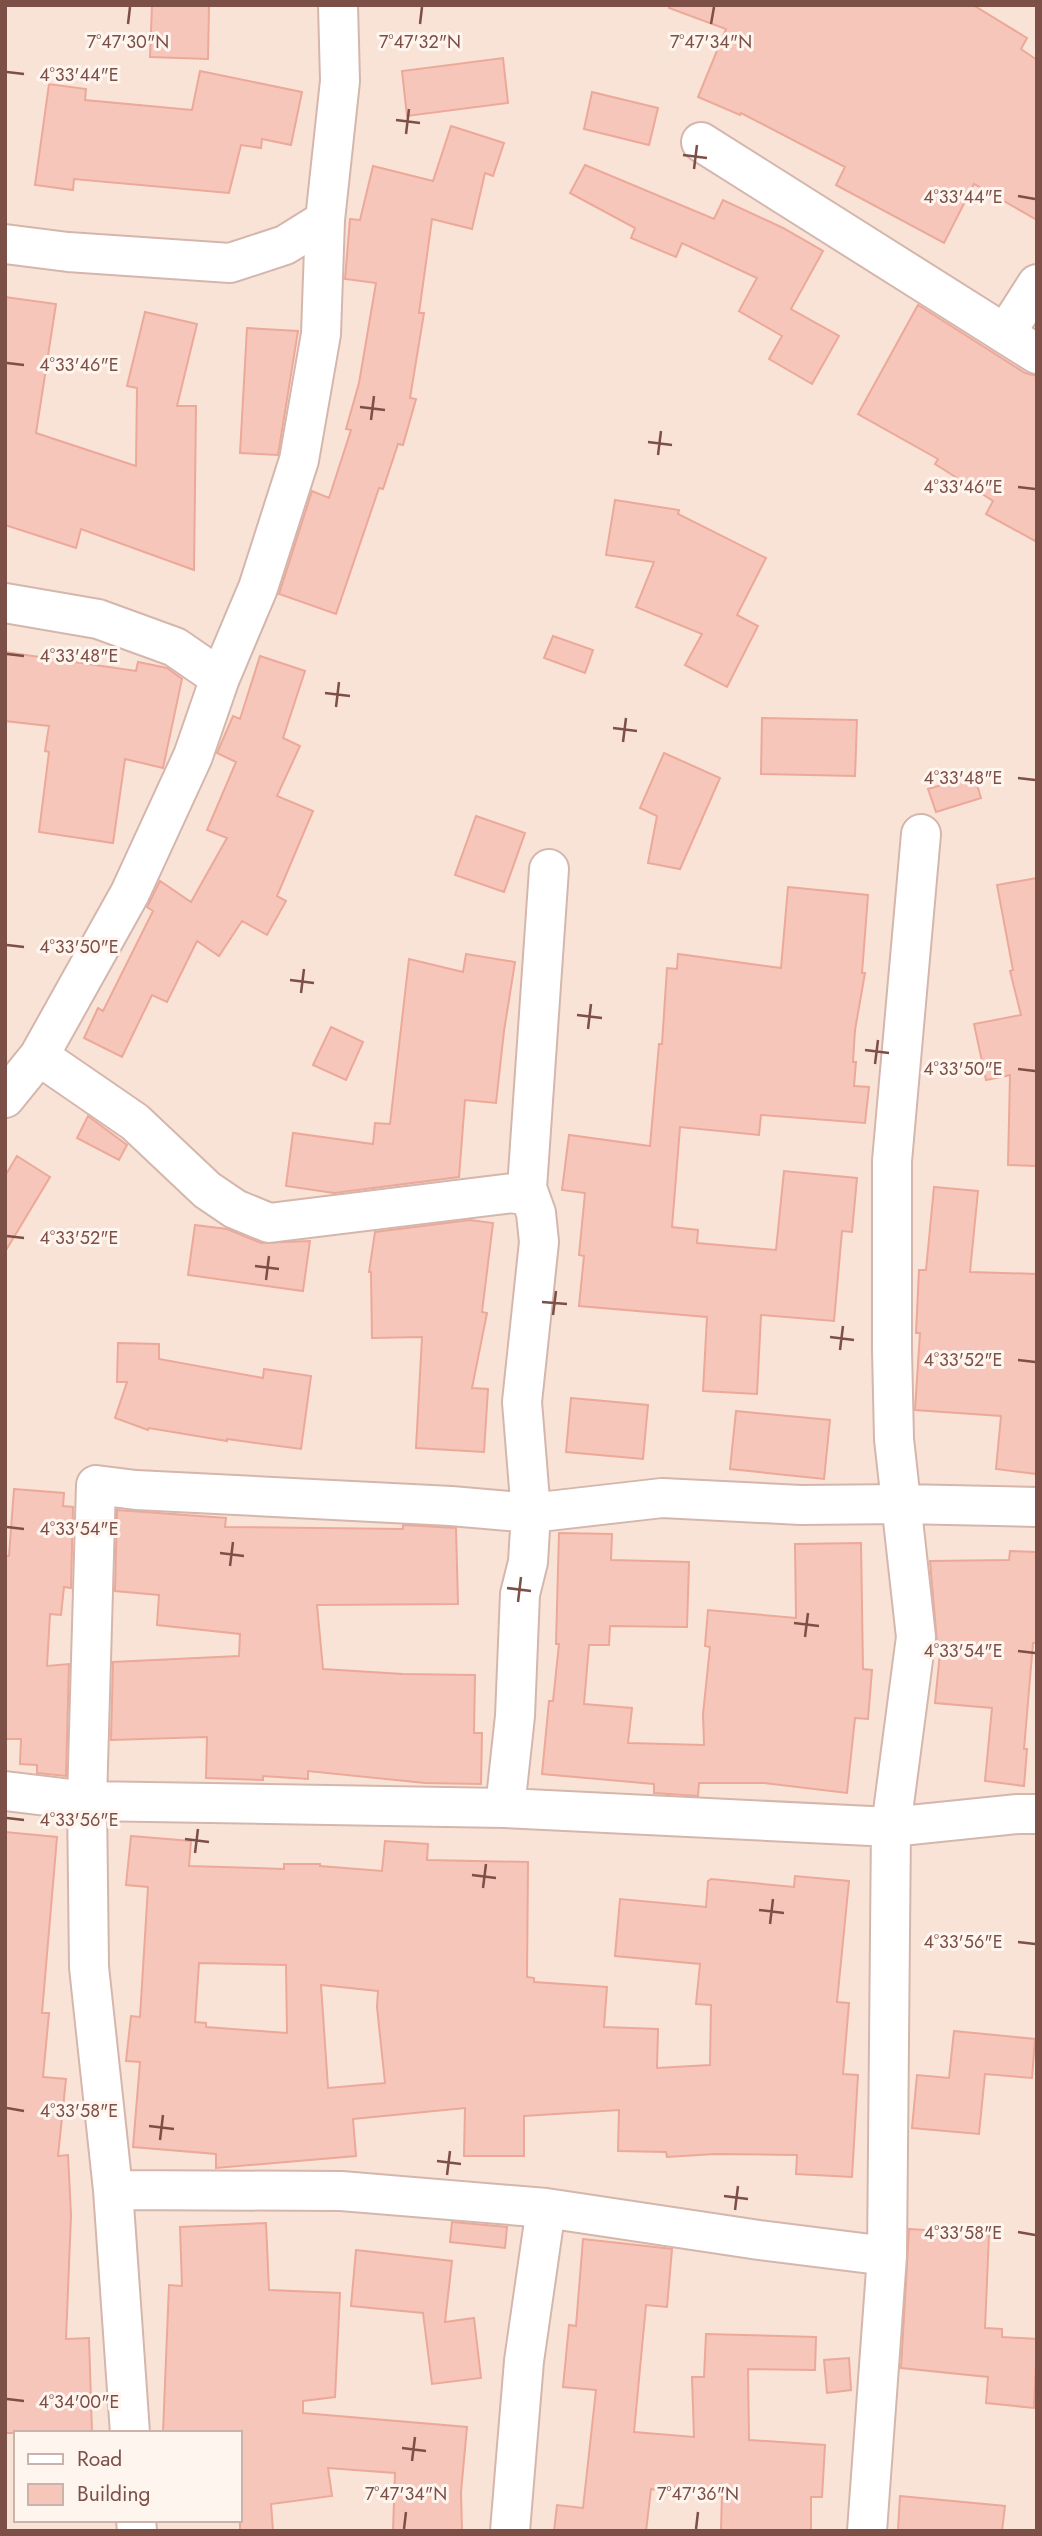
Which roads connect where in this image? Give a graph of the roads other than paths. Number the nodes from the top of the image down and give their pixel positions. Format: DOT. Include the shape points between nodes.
graph roads {
  1 [pos="338,5"];
  2 [pos="701,142"];
  3 [pos="325,220"];
  4 [pos="5,244"];
  5 [pos="1037,284"];
  6 [pos="1021,344"];
  7 [pos="5,603"];
  8 [pos="220,678"];
  9 [pos="921,834"];
  10 [pos="549,869"];
  11 [pos="39,1056"];
  12 [pos="5,1098"];
  13 [pos="527,1188"];
  14 [pos="902,1504"];
  15 [pos="1037,1507"];
  16 [pos="531,1513"];
  17 [pos="5,1791"];
  18 [pos="87,1801"];
  19 [pos="505,1808"];
  20 [pos="1037,1814"];
  21 [pos="891,1827"];
  22 [pos="113,2190"];
  23 [pos="546,2208"];
  24 [pos="887,2256"];
  25 [pos="130,2431"];
  26 [pos="509,2531"];
  27 [pos="867,2531"];
  1 -- 3 [label="street" via="340,81"];
  2 -- 6 [label="street"];
  3 -- 4 [label="street" via="285,244 230,263"];
  3 -- 8 [label="street" via="321,334 299,460 258,588"];
  5 -- 6 [label="street"];
  7 -- 8 [label="street" via="98,619 175,647"];
  8 -- 11 [label="street" via="193,756 130,893"];
  9 -- 14 [label="street" via="892,1161 894,1439"];
  10 -- 13 [label="street"];
  11 -- 12 [label="street"];
  11 -- 13 [label="street" via="135,1122 207,1190 235,1209 269,1223 522,1195"];
  13 -- 16 [label="street" via="539,1242 522,1402"];
  14 -- 15 [label="street"];
  14 -- 16 [label="street" via="801,1505 662,1498"];
  14 -- 21 [label="street" via="916,1637"];
  16 -- 18 [label="street" via="96,1485"];
  16 -- 19 [label="street" via="528,1562 520,1594 515,1716"];
  17 -- 18 [label="street"];
  18 -- 19 [label="street"];
  18 -- 22 [label="street" via="89,1967"];
  19 -- 21 [label="street"];
  20 -- 21 [label="street"];
  21 -- 24 [label="street"];
  22 -- 23 [label="street" via="341,2191"];
  22 -- 25 [label="street"];
  23 -- 24 [label="street"];
  23 -- 26 [label="street" via="524,2361"];
  24 -- 27 [label="street"];
}
